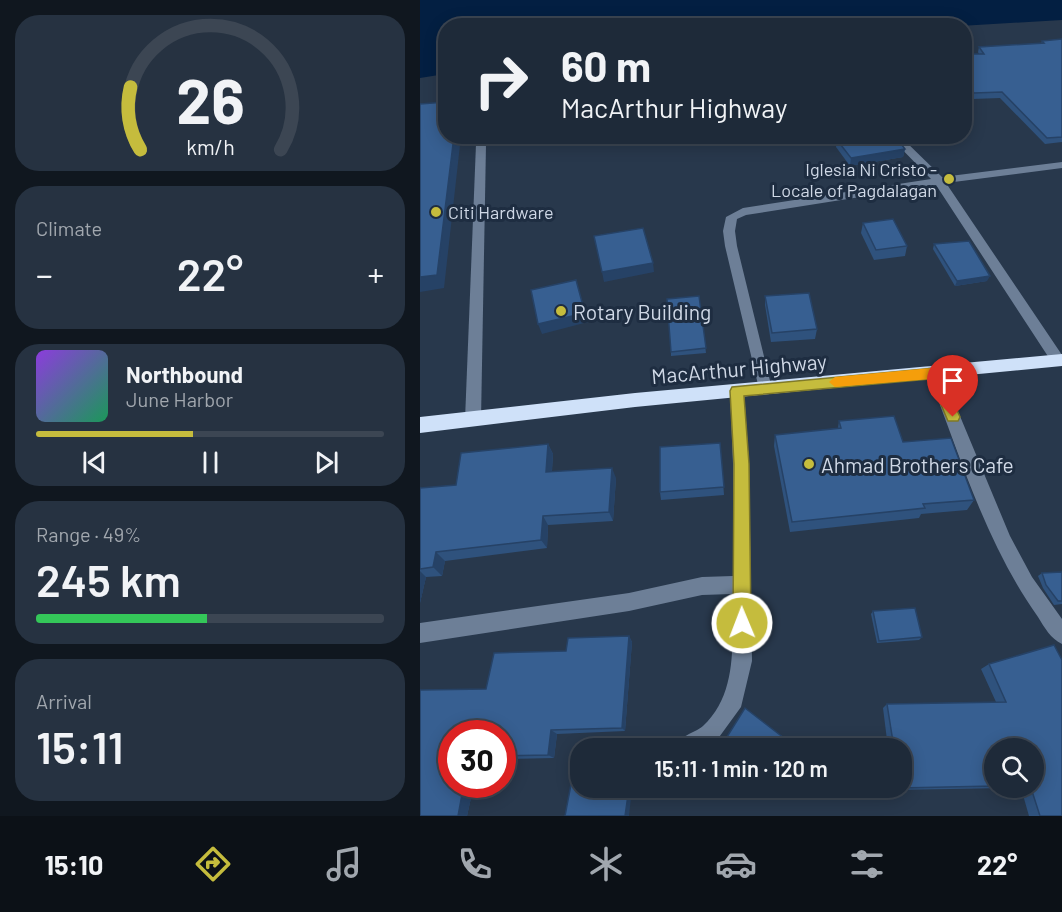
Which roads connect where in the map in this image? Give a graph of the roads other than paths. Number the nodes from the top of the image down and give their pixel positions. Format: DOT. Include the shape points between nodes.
graph roads {
  1 [pos="481,144"];
  2 [pos="902,144"];
  3 [pos="1062,165"];
  4 [pos="939,181"];
  5 [pos="1060,360"];
  6 [pos="935,373"];
  7 [pos="765,388"];
  8 [pos="737,391"];
  9 [pos="473,420"];
  10 [pos="420,425"];
  11 [pos="742,585"];
  12 [pos="420,633"];
  13 [pos="1062,634"];
  14 [pos="701,738"];
  1 -- 9 [label="street"];
  2 -- 4 [label="street"];
  3 -- 4 [label="street"];
  4 -- 5 [label="street"];
  4 -- 7 [label="street" via="732,217 731,246"];
  5 -- 6 [label="highway, MacArthur Highway"];
  6 -- 7 [label="highway, MacArthur Highway"];
  6 -- 13 [label="street" via="1015,565"];
  7 -- 8 [label="highway, MacArthur Highway"];
  8 -- 9 [label="highway, MacArthur Highway"];
  8 -- 11 [label="street"];
  9 -- 10 [label="highway, MacArthur Highway"];
  11 -- 12 [label="street" via="702,586 628,602"];
  11 -- 14 [label="street" via="742,661 734,700 710,733"];
}
